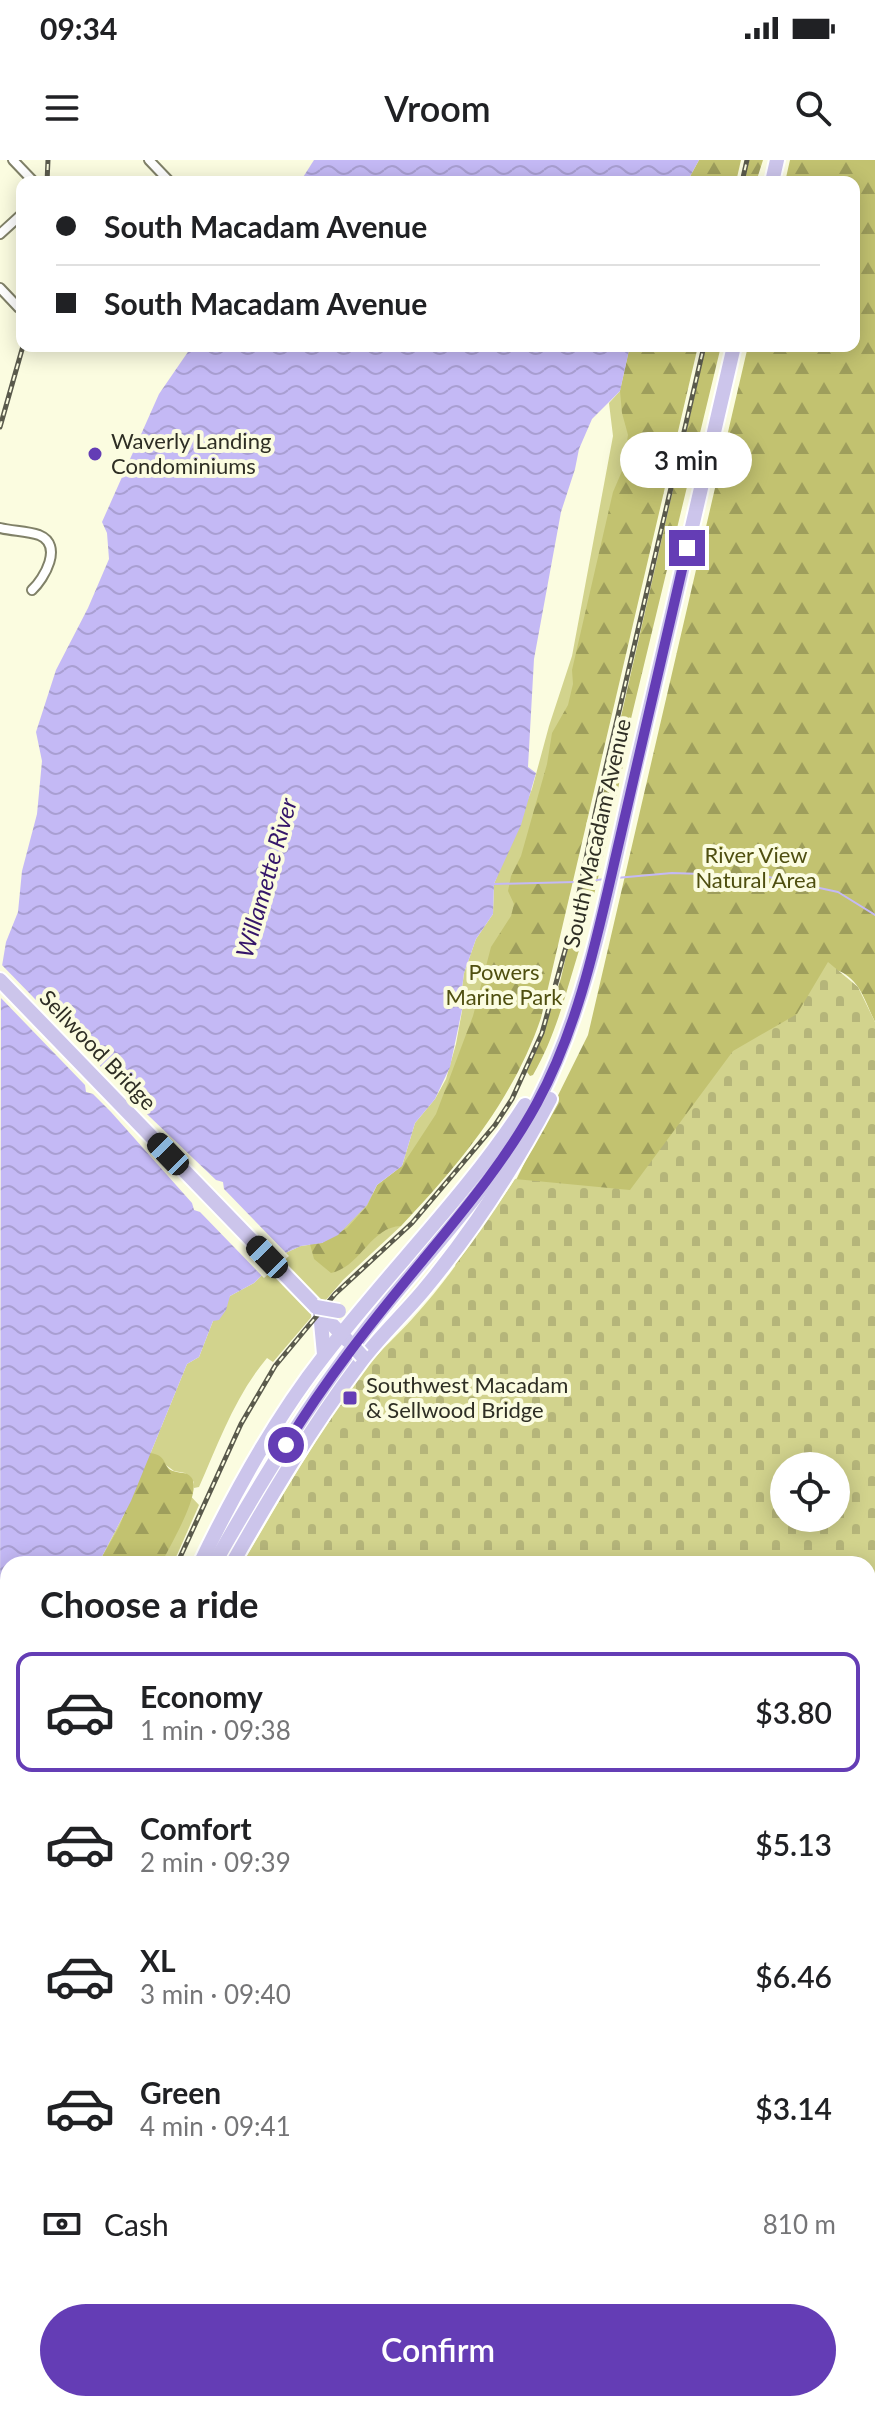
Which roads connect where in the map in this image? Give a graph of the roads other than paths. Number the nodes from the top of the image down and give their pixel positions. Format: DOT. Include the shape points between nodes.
graph roads {
  1 [pos="13,160"];
  2 [pos="149,160"];
  3 [pos="28,176"];
  4 [pos="164,176"];
  5 [pos="16,219"];
  6 [pos="0,234"];
  7 [pos="0,288"];
  8 [pos="16,305"];
  9 [pos="733,352"];
  10 [pos="0,528"];
  11 [pos="32,590"];
  12 [pos="0,980"];
  13 [pos="562,1052"];
  14 [pos="365,1304"];
  15 [pos="318,1310"];
  16 [pos="342,1335"];
  17 [pos="324,1354"];
  18 [pos="363,1356"];
  19 [pos="204,1556"];
  20 [pos="219,1556"];
  21 [pos="237,1556"];
  1 -- 3 [label="street"];
  2 -- 4 [label="street"];
  5 -- 6 [label="street"];
  7 -- 8 [label="street"];
  9 -- 13 [label="main road, South Macadam Avenue" via="600,924"];
  10 -- 11 [label="street" via="42,536 48,543 47,570"];
  12 -- 15 [label="main road, Sellwood Bridge"];
  13 -- 14 [label="main road" via="507,1133"];
  13 -- 18 [label="main road" via="555,1089 513,1167 422,1293"];
  13 -- 20 [label="main road, South Macadam Avenue" via="510,1148 315,1397"];
  14 -- 15 [label="main road, bridge" via="348,1311"];
  14 -- 16 [label="main road"];
  15 -- 16 [label="main road, Sellwood Bridge"];
  15 -- 17 [label="main road"];
  16 -- 17 [label="main road"];
  16 -- 18 [label="main road, Sellwood Bridge, bridge"];
  17 -- 19 [label="main road" via="244,1478"];
  18 -- 21 [label="main road" via="299,1447"];
}
